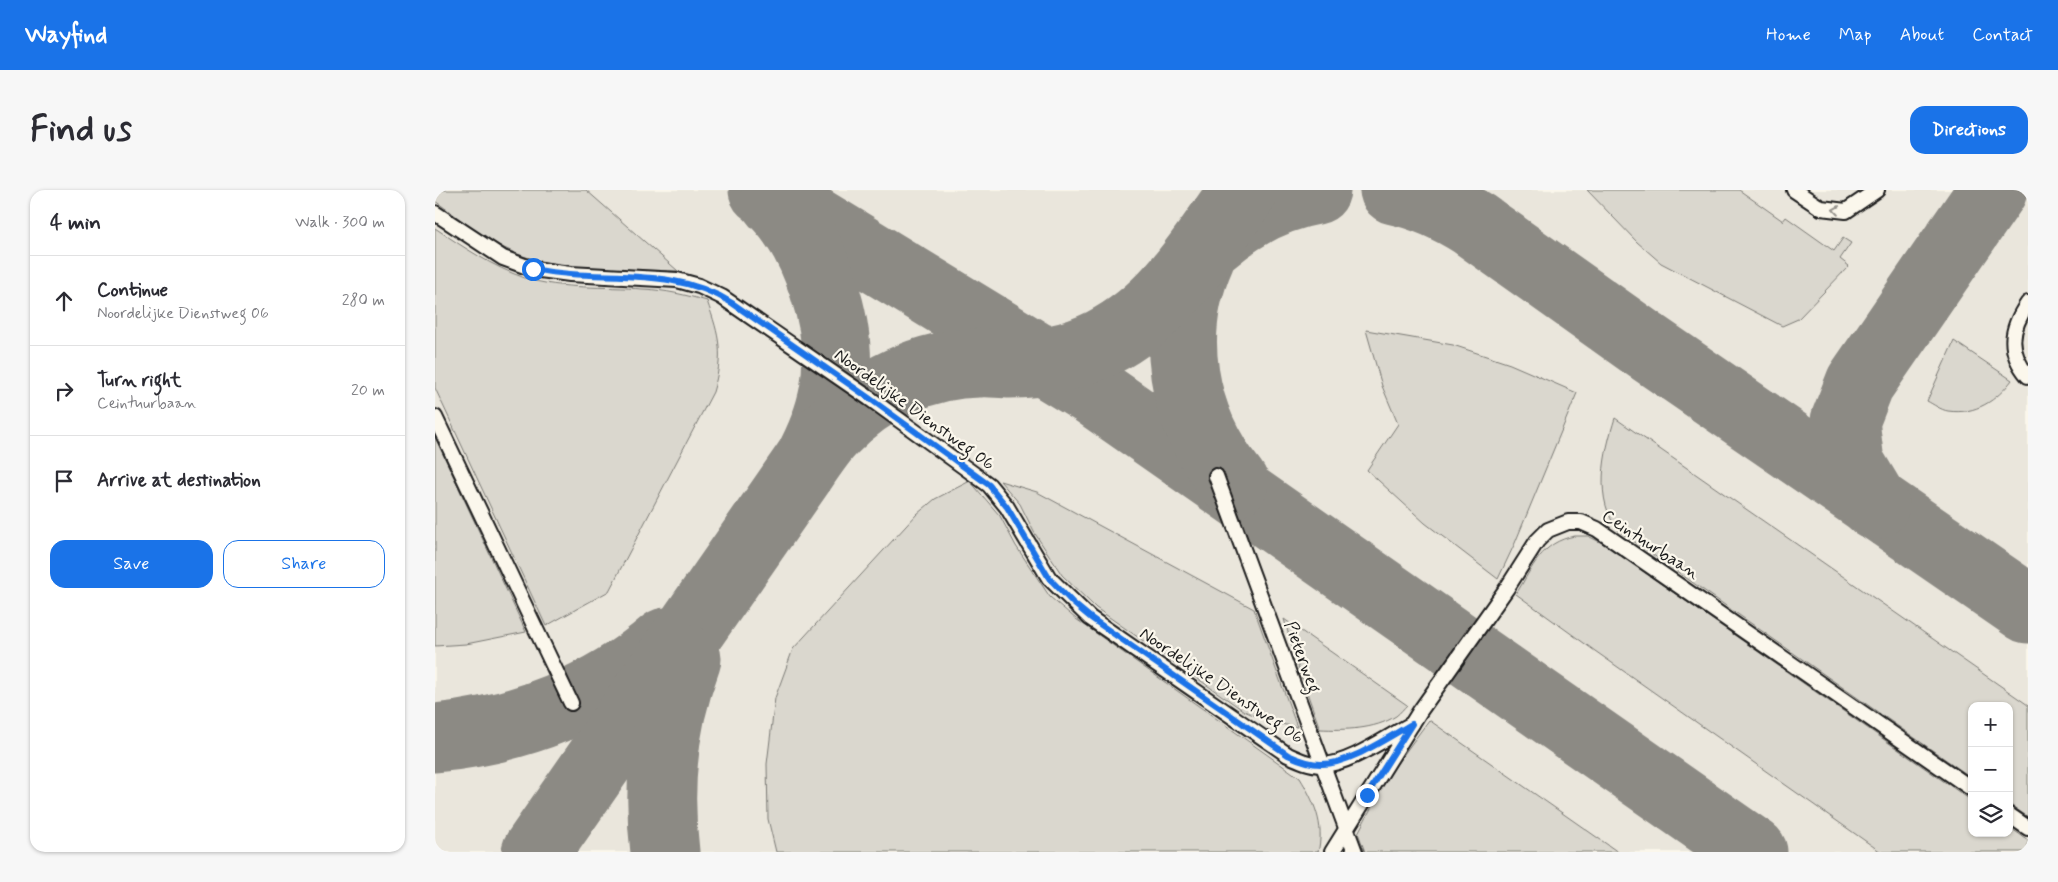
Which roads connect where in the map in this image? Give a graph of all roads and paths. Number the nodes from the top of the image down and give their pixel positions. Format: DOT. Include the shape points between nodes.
graph roads {
  1 [pos="1794,190"];
  2 [pos="1877,190"];
  3 [pos="435,213"];
  4 [pos="2028,303"];
  5 [pos="2028,376"];
  6 [pos="435,417"];
  7 [pos="1216,476"];
  8 [pos="571,702"];
  9 [pos="1412,724"];
  10 [pos="1323,765"];
  11 [pos="1968,786"];
  12 [pos="2013,818"];
  13 [pos="1347,828"];
  14 [pos="2028,828"];
  15 [pos="1332,852"];
  16 [pos="1355,852"];
  2 -- 1 [label="lane, one-way" via="1846,211 1821,208"];
  3 -- 10 [label="lane, Noordelijke Dienstweg 06" via="494,253 533,269 677,280 722,296 989,485 1007,507 1049,578 1086,615 1288,755"];
  4 -- 5 [label="lane" via="2018,316 2012,342 2020,366"];
  6 -- 8 [label="lane"];
  7 -- 10 [label="lane, Pieterweg"];
  9 -- 10 [label="lane, Noordelijke Dienstweg 06" via="1346,759"];
  9 -- 11 [label="lane, Ceintuurbaan" via="1537,541 1554,527 1581,522 1641,558"];
  9 -- 13 [label="lane, Ceintuurbaan"];
  10 -- 13 [label="lane, Pieterweg"];
  12 -- 14 [label="lane"];
  13 -- 15 [label="lane, Ceintuurbaan"];
  13 -- 16 [label="lane, Pieterweg"];
}
